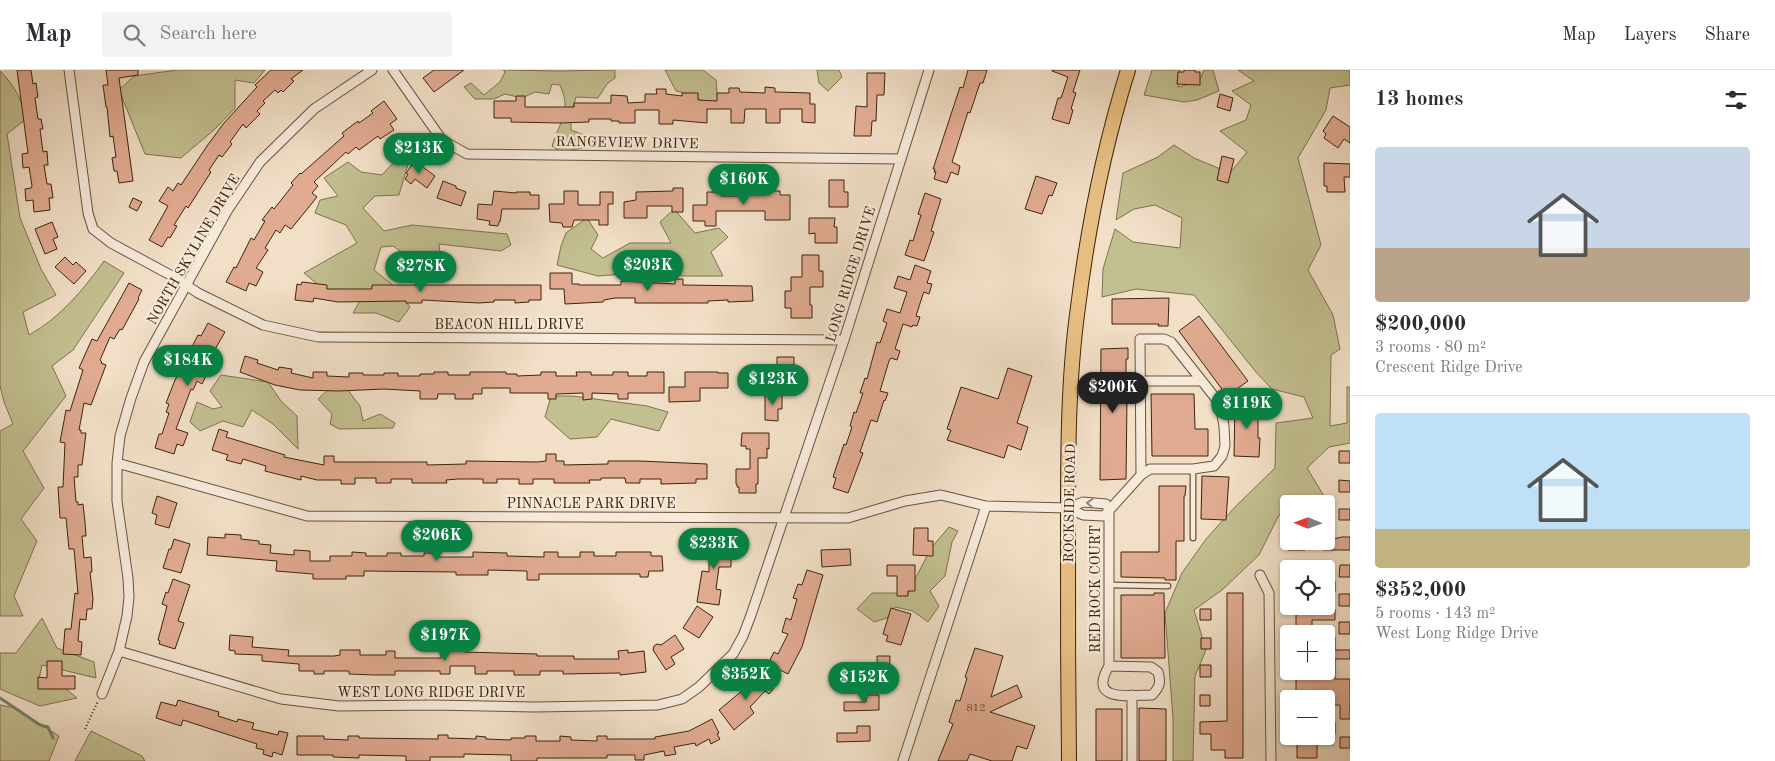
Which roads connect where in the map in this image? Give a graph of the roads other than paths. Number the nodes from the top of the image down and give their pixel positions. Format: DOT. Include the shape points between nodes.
graph roads {
  1 [pos="69,70"];
  2 [pos="372,70"];
  3 [pos="393,70"];
  4 [pos="929,70"];
  5 [pos="1128,70"];
  6 [pos="900,158"];
  7 [pos="186,285"];
  8 [pos="844,340"];
  9 [pos="1202,381"];
  10 [pos="1140,382"];
  11 [pos="117,463"];
  12 [pos="1193,469"];
  13 [pos="1141,475"];
  14 [pos="986,506"];
  15 [pos="1068,508"];
  16 [pos="1109,511"];
  17 [pos="784,517"];
  18 [pos="1193,538"];
  19 [pos="1260,575"];
  20 [pos="1108,585"];
  21 [pos="1168,586"];
  22 [pos="119,651"];
  23 [pos="733,654"];
  24 [pos="1109,666"];
  25 [pos="102,694"];
  26 [pos="1132,695"];
  27 [pos="903,761"];
  28 [pos="1068,761"];
  29 [pos="1132,761"];
  30 [pos="1271,761"];
  1 -- 7 [label="street, BEACON HILL DRIVE" via="88,213 93,229"];
  2 -- 7 [label="street, NORTH SKYLINE DRIVE" via="314,109 260,162 227,211"];
  3 -- 6 [label="street, RANGEVIEW DRIVE" via="442,140 467,154"];
  4 -- 6 [label="street, LONG RIDGE DRIVE"];
  5 -- 15 [label="main road, ROCKSIDE ROAD" via="1115,111 1094,208 1078,308 1071,388"];
  6 -- 8 [label="street, LONG RIDGE DRIVE"];
  7 -- 8 [label="street, BEACON HILL DRIVE" via="263,325 318,337"];
  7 -- 11 [label="street, NORTH SKYLINE DRIVE" via="144,362 120,436"];
  8 -- 17 [label="street, LONG RIDGE DRIVE"];
  9 -- 10 [label="street"];
  9 -- 10 [label="street" via="1171,342 1140,339"];
  9 -- 12 [label="street" via="1220,404 1225,446 1214,466"];
  10 -- 13 [label="street"];
  11 -- 17 [label="street, PINNACLE PARK DRIVE" via="307,516"];
  11 -- 22 [label="street, NORTH SKYLINE DRIVE" via="117,501 129,597"];
  12 -- 13 [label="street" via="1150,469"];
  12 -- 18 [label="lane"];
  13 -- 16 [label="street"];
  14 -- 15 [label="street, PINNACLE PARK DRIVE"];
  14 -- 17 [label="street, PINNACLE PARK DRIVE" via="941,495 905,501 848,518"];
  14 -- 27 [label="street"];
  15 -- 16 [label="street, PINNACLE PARK DRIVE" via="1083,502 1106,504"];
  15 -- 28 [label="main road, ROCKSIDE ROAD"];
  16 -- 20 [label="street, RED ROCK COURT"];
  17 -- 23 [label="street, LONG RIDGE DRIVE" via="751,615"];
  19 -- 30 [label="street" via="1269,593"];
  20 -- 21 [label="lane"];
  20 -- 24 [label="street, RED ROCK COURT"];
  22 -- 23 [label="street, WEST LONG RIDGE DRIVE" via="281,700 339,706 535,707 658,705 682,699"];
  22 -- 25 [label="street, NORTH SKYLINE DRIVE"];
  24 -- 26 [label="street, RED ROCK COURT" via="1104,674 1105,690 1112,695"];
  24 -- 26 [label="street" via="1152,666 1158,672 1159,688 1152,695"];
  26 -- 29 [label="street"];
}
